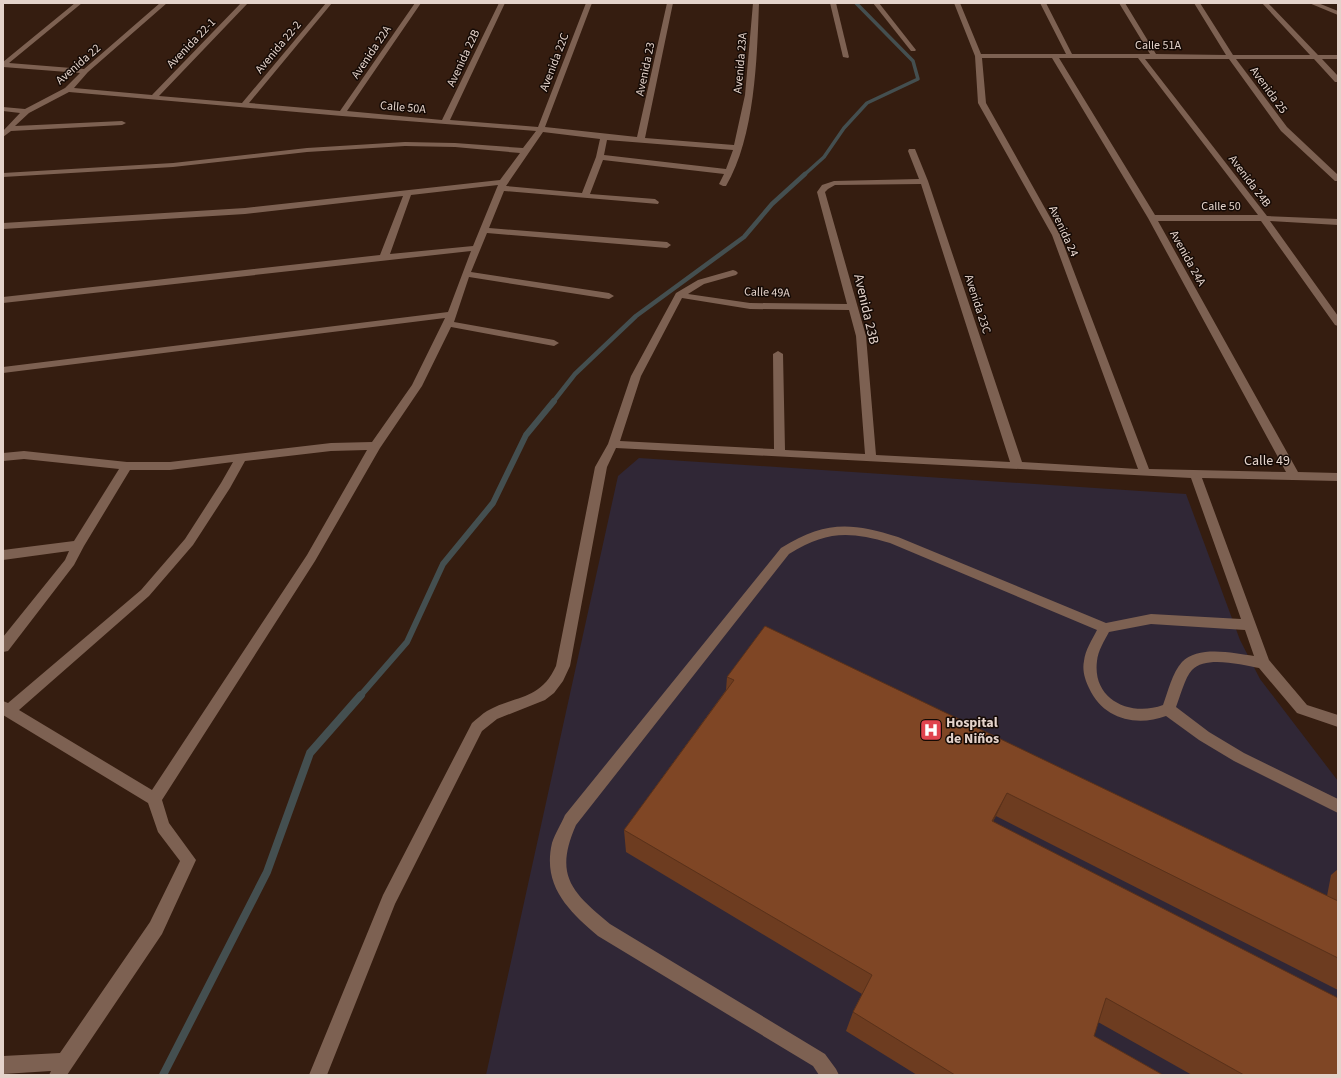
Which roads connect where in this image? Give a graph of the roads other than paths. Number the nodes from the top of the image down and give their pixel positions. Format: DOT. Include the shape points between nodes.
graph roads {
  1 [pos="79,3"];
  2 [pos="164,3"];
  3 [pos="244,3"];
  4 [pos="329,3"];
  5 [pos="418,3"];
  6 [pos="502,3"];
  7 [pos="589,3"];
  8 [pos="670,3"];
  9 [pos="756,3"];
  10 [pos="833,3"];
  11 [pos="876,3"];
  12 [pos="957,3"];
  13 [pos="1043,3"];
  14 [pos="1122,3"];
  15 [pos="1197,3"];
  16 [pos="1265,3"];
  17 [pos="1312,3"];
  18 [pos="1338,12"];
  19 [pos="913,50"];
  20 [pos="978,56"];
  21 [pos="1054,56"];
  22 [pos="1070,56"];
  23 [pos="1140,56"];
  24 [pos="1154,56"];
  25 [pos="1231,56"];
  26 [pos="846,57"];
  27 [pos="1317,57"];
  28 [pos="1338,57"];
  29 [pos="3,65"];
  30 [pos="86,71"];
  31 [pos="1338,80"];
  32 [pos="68,90"];
  33 [pos="153,98"];
  34 [pos="244,105"];
  35 [pos="3,109"];
  36 [pos="26,111"];
  37 [pos="342,114"];
  38 [pos="445,122"];
  39 [pos="122,123"];
  40 [pos="10,129"];
  41 [pos="541,129"];
  42 [pos="3,135"];
  43 [pos="604,137"];
  44 [pos="641,139"];
  45 [pos="737,148"];
  46 [pos="527,151"];
  47 [pos="912,151"];
  48 [pos="600,157"];
  49 [pos="729,172"];
  50 [pos="3,175"];
  51 [pos="1338,179"];
  52 [pos="924,182"];
  53 [pos="723,184"];
  54 [pos="502,185"];
  55 [pos="408,194"];
  56 [pos="585,196"];
  57 [pos="655,202"];
  58 [pos="1152,218"];
  59 [pos="1264,218"];
  60 [pos="1338,222"];
  61 [pos="3,226"];
  62 [pos="483,230"];
  63 [pos="667,245"];
  64 [pos="477,248"];
  65 [pos="384,257"];
  66 [pos="733,273"];
  67 [pos="466,274"];
  68 [pos="679,295"];
  69 [pos="609,296"];
  70 [pos="3,300"];
  71 [pos="854,307"];
  72 [pos="450,319"];
  73 [pos="1338,323"];
  74 [pos="554,343"];
  75 [pos="778,354"];
  76 [pos="3,370"];
  77 [pos="613,444"];
  78 [pos="375,446"];
  79 [pos="780,453"];
  80 [pos="3,457"];
  81 [pos="871,458"];
  82 [pos="240,459"];
  83 [pos="127,466"];
  84 [pos="1017,466"];
  85 [pos="1145,473"];
  86 [pos="1294,475"];
  87 [pos="1196,476"];
  88 [pos="1338,477"];
  89 [pos="78,545"];
  90 [pos="3,555"];
  91 [pos="1250,625"];
  92 [pos="1105,628"];
  93 [pos="3,647"];
  94 [pos="1263,663"];
  95 [pos="5,709"];
  96 [pos="1168,709"];
  97 [pos="1338,721"];
  98 [pos="154,799"];
  99 [pos="1338,806"];
  100 [pos="3,1065"];
  101 [pos="61,1068"];
  102 [pos="318,1075"];
  103 [pos="830,1075"];
  1 -- 29 [label="street"];
  2 -- 30 [label="street, Avenida 22"];
  3 -- 33 [label="street, Avenida 22-1"];
  4 -- 34 [label="street, Avenida 22-2"];
  5 -- 37 [label="street, Avenida 22A"];
  6 -- 38 [label="street, Avenida 22B"];
  7 -- 41 [label="street, Avenida 22C"];
  8 -- 44 [label="street, Avenida 23"];
  9 -- 45 [label="street, Avenida 23A" via="751,88"];
  10 -- 26 [label="street"];
  11 -- 19 [label="street"];
  12 -- 20 [label="street, Avenida 24"];
  13 -- 22 [label="street"];
  14 -- 24 [label="street"];
  15 -- 25 [label="street, Avenida 25"];
  16 -- 27 [label="street"];
  17 -- 18 [label="street"];
  20 -- 21 [label="street, Calle 51A"];
  20 -- 85 [label="street, Avenida 24" via="982,103 1056,235"];
  21 -- 22 [label="street, Calle 51A"];
  21 -- 58 [label="street, Avenida 24A"];
  22 -- 23 [label="street, Calle 51A"];
  23 -- 24 [label="street, Calle 51A"];
  23 -- 59 [label="street, Avenida 24B"];
  24 -- 25 [label="street, Calle 51A"];
  25 -- 27 [label="street, Calle 51A"];
  25 -- 51 [label="street, Avenida 25" via="1284,129"];
  27 -- 28 [label="street, Calle 51A"];
  27 -- 31 [label="street"];
  29 -- 30 [label="street"];
  30 -- 32 [label="street, Avenida 22"];
  32 -- 33 [label="street, Calle 50A"];
  32 -- 36 [label="street, Avenida 22"];
  33 -- 34 [label="street, Calle 50A"];
  34 -- 37 [label="street, Calle 50A"];
  35 -- 36 [label="street"];
  36 -- 40 [label="street, Avenida 22"];
  37 -- 38 [label="street, Calle 50A"];
  38 -- 41 [label="street, Calle 50A"];
  39 -- 40 [label="street"];
  40 -- 42 [label="street, Avenida 22"];
  41 -- 43 [label="street, Calle 50A"];
  41 -- 46 [label="street, Avenida 22C"];
  43 -- 44 [label="street, Calle 50A"];
  43 -- 48 [label="street"];
  44 -- 45 [label="street, Calle 50A"];
  45 -- 49 [label="street, Avenida 23A"];
  46 -- 50 [label="street" via="405,144 307,150 173,165"];
  46 -- 54 [label="street, Avenida 22C"];
  47 -- 52 [label="street, Avenida 23C"];
  48 -- 49 [label="street" via="679,164"];
  48 -- 56 [label="street"];
  49 -- 53 [label="street, Avenida 23A"];
  52 -- 71 [label="street, Avenida 23B" via="834,183 821,192"];
  52 -- 84 [label="street, Avenida 23C"];
  54 -- 55 [label="street"];
  54 -- 56 [label="street"];
  54 -- 62 [label="street, Avenida 22C"];
  55 -- 61 [label="street" via="245,211"];
  55 -- 65 [label="street"];
  56 -- 57 [label="street"];
  58 -- 59 [label="street, Calle 50"];
  58 -- 86 [label="street, Avenida 24A"];
  59 -- 60 [label="street, Calle 50"];
  59 -- 73 [label="street, Avenida 24B"];
  62 -- 63 [label="street"];
  62 -- 64 [label="street, Avenida 22C"];
  64 -- 65 [label="street"];
  64 -- 67 [label="street, Avenida 22C"];
  65 -- 70 [label="street"];
  66 -- 68 [label="street" via="701,282"];
  67 -- 69 [label="street"];
  67 -- 72 [label="street, Avenida 22C"];
  68 -- 71 [label="street, Calle 49A" via="750,306"];
  68 -- 77 [label="street" via="636,376"];
  71 -- 81 [label="street, Avenida 23B" via="861,336"];
  72 -- 74 [label="street"];
  72 -- 76 [label="street"];
  72 -- 78 [label="street, Avenida 22C" via="416,386"];
  75 -- 79 [label="street"];
  77 -- 79 [label="street, Calle 49"];
  77 -- 102 [label="street" via="601,467 563,666 558,677 540,696 492,715 477,727 389,900"];
  78 -- 82 [label="street" via="331,447"];
  78 -- 98 [label="street, Avenida 22C" via="311,558"];
  79 -- 81 [label="street, Calle 49"];
  80 -- 83 [label="street" via="24,455"];
  81 -- 84 [label="street, Calle 49"];
  82 -- 83 [label="street" via="170,466"];
  82 -- 95 [label="street" via="189,542 145,593"];
  83 -- 89 [label="street"];
  84 -- 85 [label="street, Calle 49"];
  85 -- 87 [label="street, Calle 49"];
  86 -- 87 [label="street, Calle 49"];
  86 -- 88 [label="street, Calle 49"];
  87 -- 91 [label="street"];
  89 -- 90 [label="street"];
  89 -- 93 [label="street" via="70,562"];
  91 -- 92 [label="street" via="1151,619"];
  91 -- 94 [label="street"];
  92 -- 96 [label="street" via="1089,666 1092,683 1098,696 1118,711 1133,716 1151,715"];
  92 -- 103 [label="street" via="894,540 850,530 818,533 802,539 785,551 570,820 560,844 558,870 564,889 579,909 604,930 819,1060"];
  94 -- 96 [label="street" via="1216,657 1199,659 1187,666"];
  94 -- 97 [label="street" via="1302,709"];
  95 -- 98 [label="street"];
  96 -- 99 [label="street" via="1204,736 1239,757"];
  98 -- 101 [label="street" via="163,828 188,860 156,928"];
  100 -- 101 [label="street"];
}
